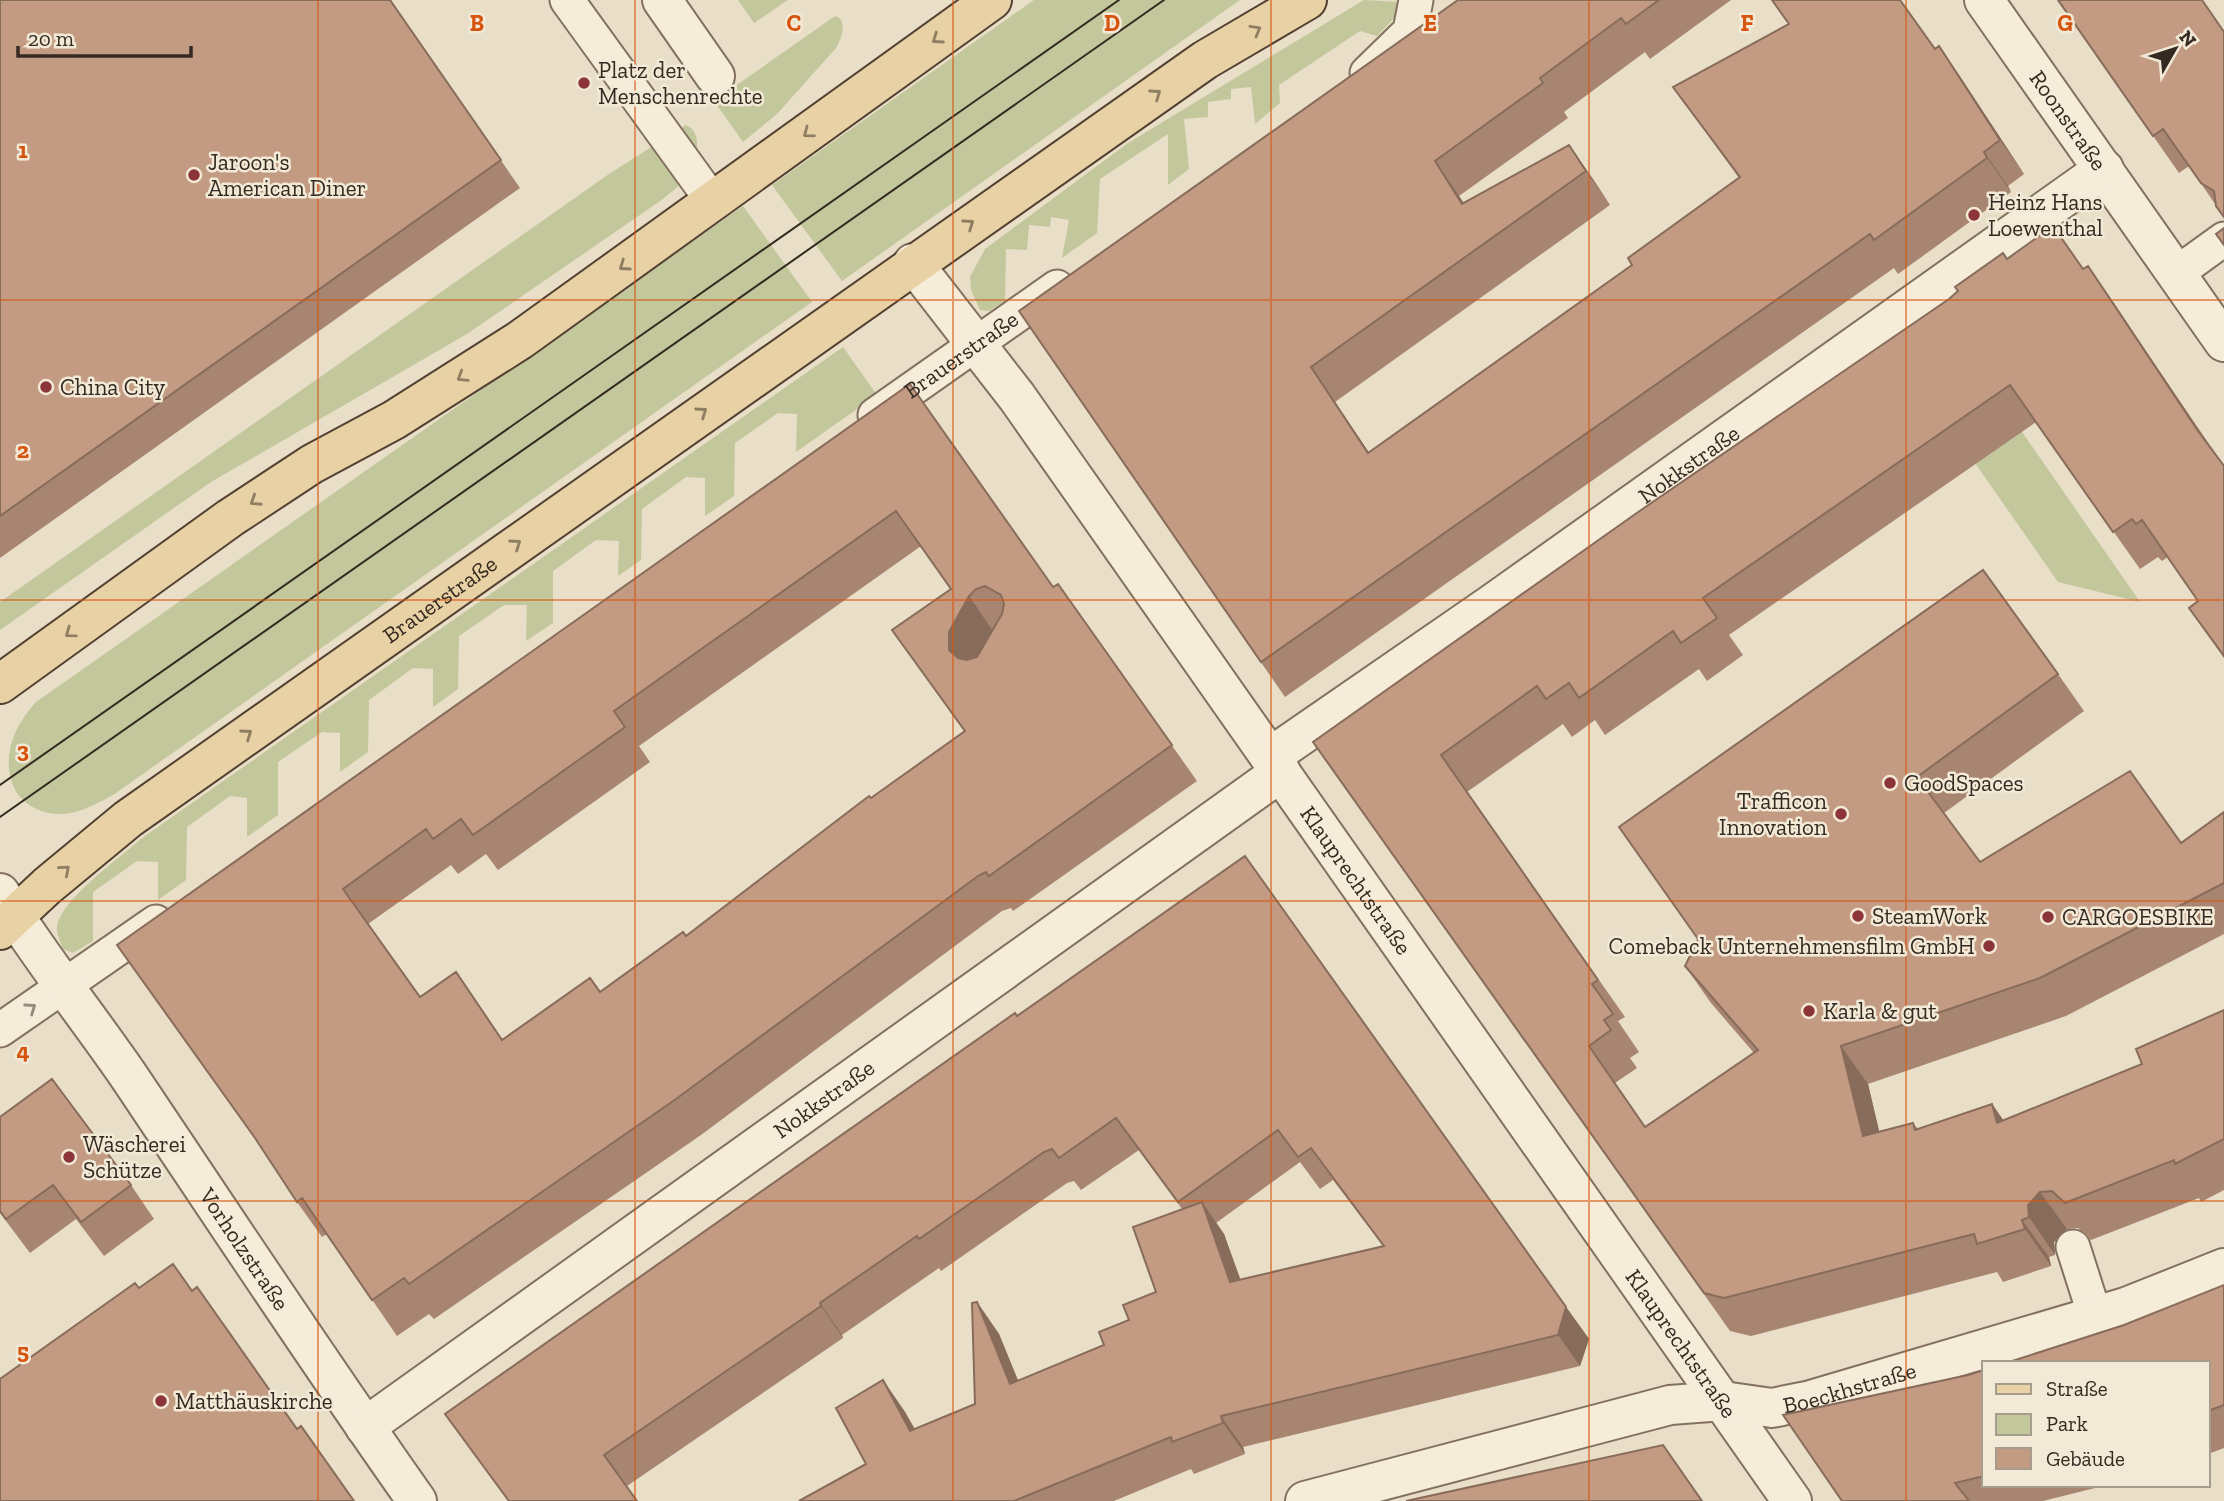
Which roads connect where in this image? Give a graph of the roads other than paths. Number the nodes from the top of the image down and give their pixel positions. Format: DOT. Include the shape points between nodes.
graph roads {
  1 [pos="567,0"];
  2 [pos="662,0"];
  3 [pos="992,0"];
  4 [pos="1307,0"];
  5 [pos="1416,0"];
  6 [pos="1984,0"];
  7 [pos="715,76"];
  8 [pos="1345,88"];
  9 [pos="2104,169"];
  10 [pos="714,203"];
  11 [pos="2224,239"];
  12 [pos="914,263"];
  13 [pos="1084,268"];
  14 [pos="2177,273"];
  15 [pos="2224,342"];
  16 [pos="976,343"];
  17 [pos="848,435"];
  18 [pos="0,684"];
  19 [pos="1275,765"];
  20 [pos="184,903"];
  21 [pos="5,913"];
  22 [pos="63,986"];
  23 [pos="0,1030"];
  24 [pos="2073,1247"];
  25 [pos="2224,1268"];
  26 [pos="2095,1316"];
  27 [pos="1723,1401"];
  28 [pos="365,1427"];
  29 [pos="417,1501"];
  30 [pos="1305,1501"];
  31 [pos="1792,1501"];
  1 -- 10 [label="lane"];
  2 -- 7 [label="street"];
  3 -- 10 [label="main road, one-way"];
  12 -- 4 [label="main road, Brauerstraße, one-way" via="1205,60"];
  5 -- 8 [label="lane" via="1410,31"];
  6 -- 9 [label="street, Roonstraße"];
  9 -- 14 [label="street, Roonstraße"];
  9 -- 19 [label="street, Nokkstraße" via="1492,604"];
  10 -- 18 [label="main road, one-way" via="478,367 230,518"];
  11 -- 14 [label="lane"];
  12 -- 16 [label="street, Klauprechtstraße"];
  21 -- 12 [label="main road, Brauerstraße, one-way" via="47,886 128,819"];
  13 -- 16 [label="lane, Brauerstraße"];
  14 -- 15 [label="street, Roonstraße"];
  16 -- 17 [label="lane, Brauerstraße"];
  16 -- 19 [label="street, Klauprechtstraße"];
  19 -- 27 [label="street, Klauprechtstraße"];
  19 -- 28 [label="street, Nokkstraße"];
  20 -- 22 [label="lane"];
  21 -- 22 [label="street, Vorholzstraße"];
  23 -- 22 [label="lane, one-way"];
  22 -- 28 [label="street, Vorholzstraße"];
  24 -- 26 [label="lane"];
  25 -- 26 [label="street, Boeckhstraße"];
  26 -- 27 [label="street, Boeckhstraße" via="1811,1400 1772,1408"];
  27 -- 30 [label="street, Boeckhstraße" via="1670,1405"];
  27 -- 31 [label="street, Klauprechtstraße"];
  28 -- 29 [label="street, Vorholzstraße"];
}
